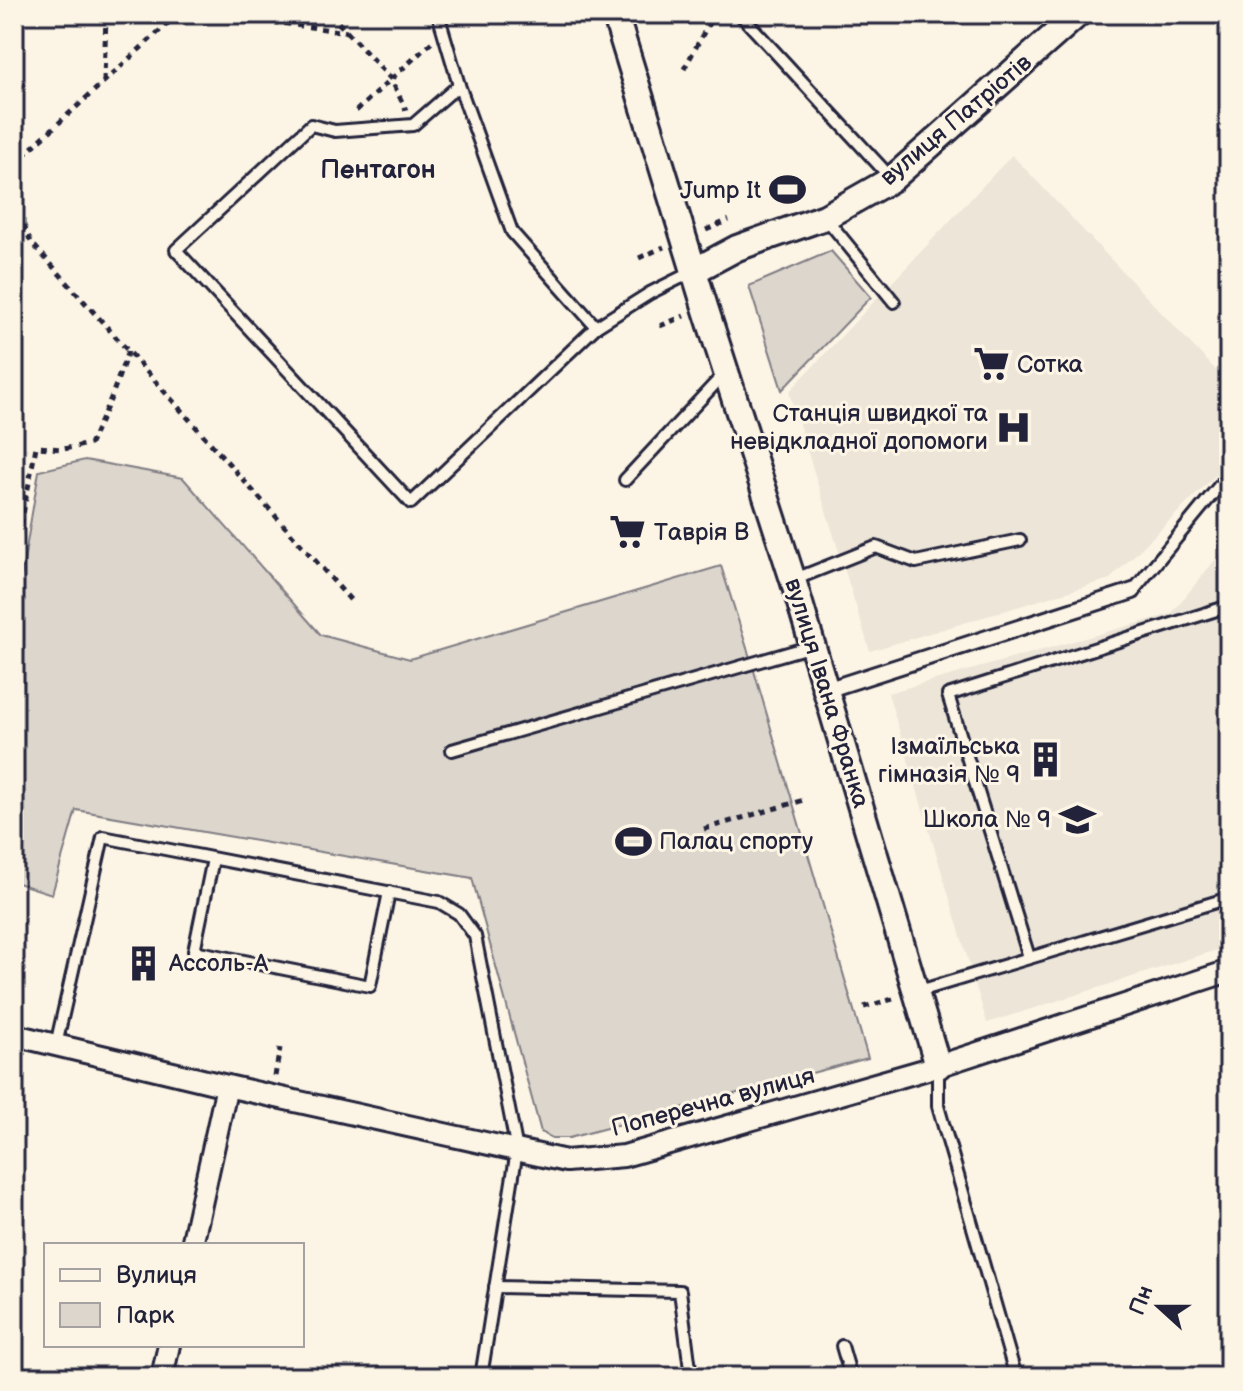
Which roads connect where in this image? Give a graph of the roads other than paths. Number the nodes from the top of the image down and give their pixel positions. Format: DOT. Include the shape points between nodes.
graph roads {
  1 [pos="438,14"];
  2 [pos="648,14"];
  3 [pos="740,14"];
  4 [pos="1078,14"];
  5 [pos="616,18"];
  6 [pos="459,85"];
  7 [pos="892,179"];
  8 [pos="825,217"];
  9 [pos="694,271"];
  10 [pos="894,302"];
  11 [pos="596,327"];
  12 [pos="725,372"];
  13 [pos="1229,474"];
  14 [pos="625,480"];
  15 [pos="1020,540"];
  16 [pos="793,580"];
  17 [pos="1133,591"];
  18 [pos="1229,606"];
  19 [pos="813,646"];
  20 [pos="826,690"];
  21 [pos="452,750"];
  22 [pos="213,859"];
  23 [pos="389,892"];
  24 [pos="1229,898"];
  25 [pos="1029,957"];
  26 [pos="1229,971"];
  27 [pos="916,992"];
  28 [pos="14,1035"];
  29 [pos="56,1045"];
  30 [pos="938,1066"];
  31 [pos="227,1086"];
  32 [pos="517,1150"];
  33 [pos="192,1243"];
  34 [pos="495,1287"];
  35 [pos="842,1346"];
  36 [pos="169,1347"];
  37 [pos="162,1377"];
  38 [pos="481,1377"];
  39 [pos="691,1377"];
  40 [pos="851,1377"];
  41 [pos="1016,1377"];
  1 -- 6 [label="lane"];
  2 -- 5 [label="lane"];
  3 -- 7 [label="lane"];
  4 -- 7 [label="street, вулиця Патріотів"];
  5 -- 9 [label="street, вулиця Івана Франка"];
  6 -- 11 [label="lane" via="512,232"];
  6 -- 11 [label="lane" via="413,125 335,131 311,125 176,250 411,503"];
  7 -- 8 [label="street, вулиця Патріотів"];
  8 -- 9 [label="street, вулиця Патріотів" via="737,248"];
  8 -- 10 [label="lane"];
  9 -- 11 [label="lane"];
  9 -- 12 [label="street, вулиця Івана Франка"];
  12 -- 14 [label="lane"];
  12 -- 16 [label="street, вулиця Івана Франка"];
  13 -- 17 [label="lane"];
  15 -- 16 [label="lane" via="916,562 876,547"];
  16 -- 19 [label="street, вулиця Івана Франка"];
  17 -- 20 [label="street"];
  18 -- 25 [label="lane" via="948,695"];
  19 -- 20 [label="street, вулиця Івана Франка"];
  19 -- 21 [label="lane"];
  20 -- 27 [label="street, вулиця Івана Франка"];
  22 -- 23 [label="lane"];
  22 -- 23 [label="lane" via="194,951 370,986"];
  22 -- 29 [label="lane" via="103,837"];
  23 -- 32 [label="lane" via="439,902 459,914 475,936"];
  24 -- 25 [label="lane"];
  25 -- 27 [label="lane"];
  26 -- 30 [label="street, Поперечна вулиця"];
  27 -- 30 [label="street, вулиця Івана Франка"];
  28 -- 29 [label="street, Поперечна вулиця"];
  29 -- 31 [label="street, Поперечна вулиця"];
  30 -- 32 [label="street, Поперечна вулиця" via="624,1156 566,1161"];
  30 -- 41 [label="lane, вулиця Івана Франка" via="938,1106"];
  31 -- 32 [label="street, Поперечна вулиця"];
  31 -- 33 [label="street"];
  32 -- 34 [label="lane"];
  34 -- 38 [label="lane"];
  34 -- 39 [label="lane" via="680,1291"];
  35 -- 40 [label="lane"];
  36 -- 37 [label="street"];
}
